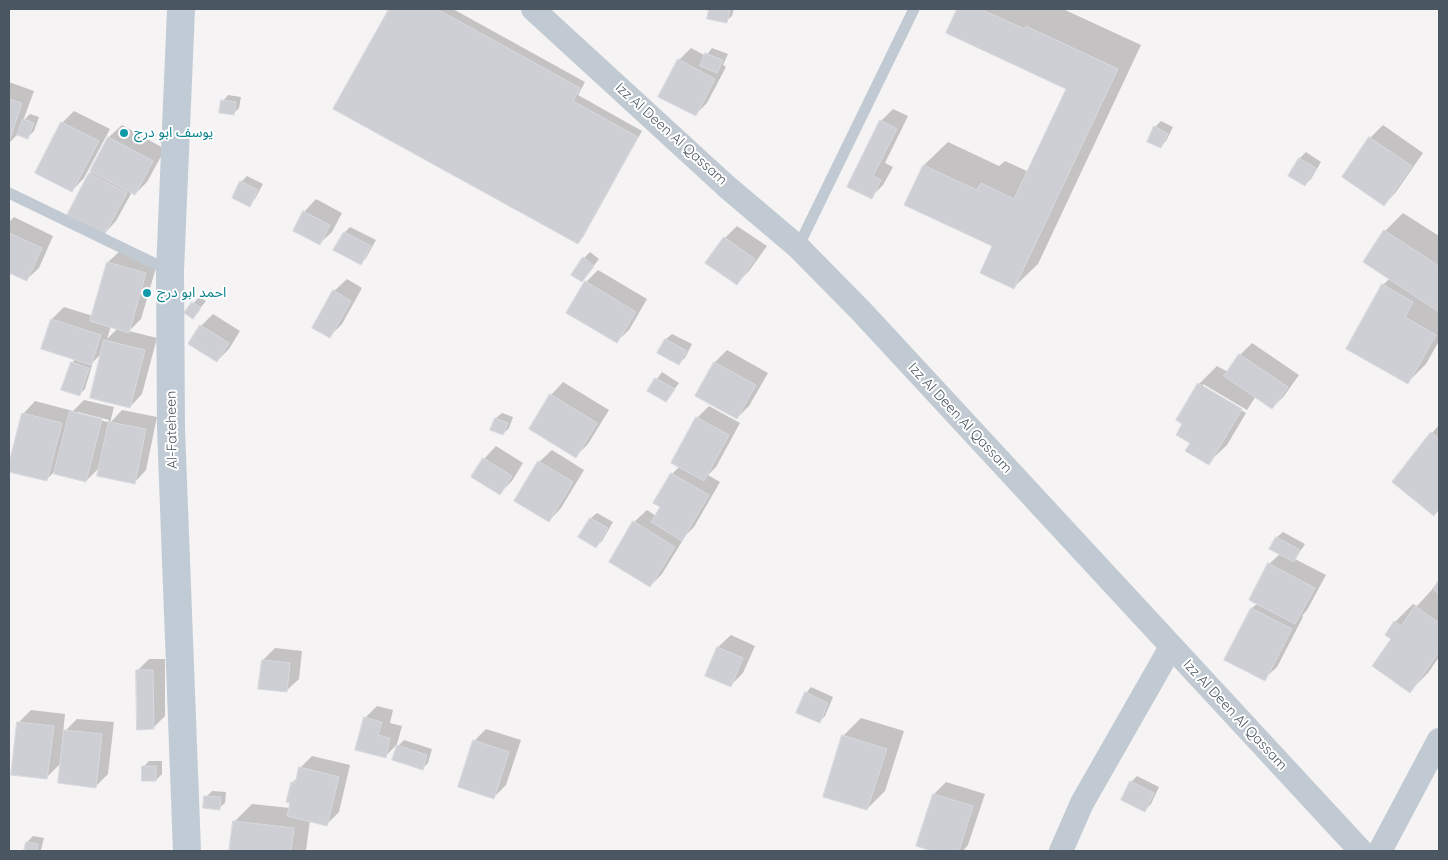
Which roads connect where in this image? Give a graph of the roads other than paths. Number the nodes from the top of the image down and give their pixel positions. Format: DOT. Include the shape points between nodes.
graph roads {
  1 [pos="181,9"];
  2 [pos="533,9"];
  3 [pos="914,9"];
  4 [pos="9,193"];
  5 [pos="798,247"];
  6 [pos="170,271"];
  7 [pos="1171,647"];
  8 [pos="1439,740"];
  9 [pos="187,851"];
  10 [pos="1061,851"];
  11 [pos="1361,851"];
  12 [pos="1380,851"];
  1 -- 6 [label="street, Al-Fateheen"];
  2 -- 5 [label="street, Izz Al Deen Al Qassam" via="726,186"];
  3 -- 5 [label="lane"];
  4 -- 6 [label="lane"];
  5 -- 7 [label="street, Izz Al Deen Al Qassam"];
  6 -- 9 [label="street, Al-Fateheen" via="171,428"];
  7 -- 10 [label="street" via="1082,804"];
  7 -- 11 [label="street, Izz Al Deen Al Qassam"];
  8 -- 12 [label="street"];
}
